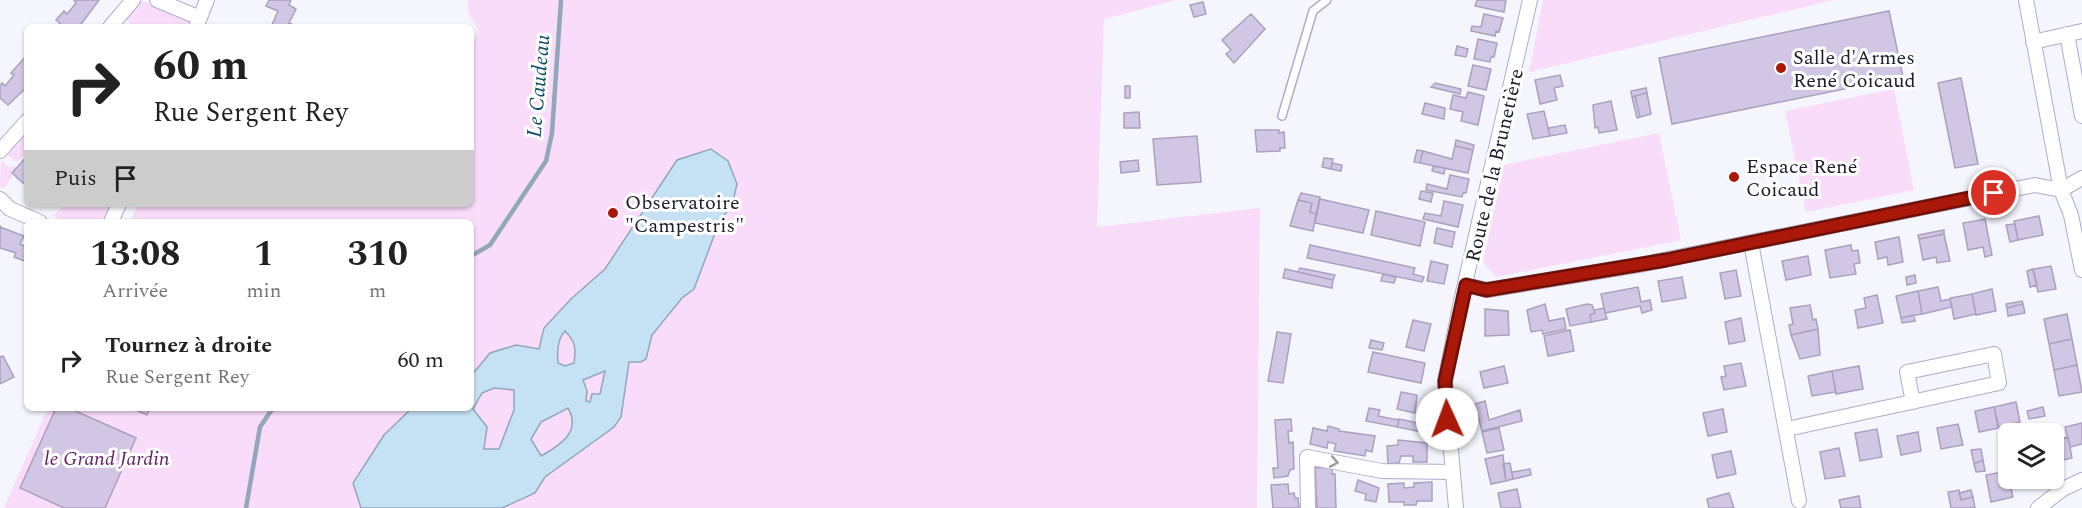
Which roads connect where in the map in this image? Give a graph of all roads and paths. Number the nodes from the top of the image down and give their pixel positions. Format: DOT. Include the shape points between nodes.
graph roads {
  1 [pos="134,0"];
  2 [pos="157,0"];
  3 [pos="207,0"];
  4 [pos="1327,0"];
  5 [pos="1530,0"];
  6 [pos="2026,0"];
  7 [pos="198,23"];
  8 [pos="113,24"];
  9 [pos="2082,31"];
  10 [pos="2067,34"];
  11 [pos="2033,42"];
  12 [pos="1282,116"];
  13 [pos="2082,116"];
  14 [pos="24,124"];
  15 [pos="0,151"];
  16 [pos="2082,178"];
  17 [pos="2061,190"];
  18 [pos="0,199"];
  19 [pos="33,219"];
  20 [pos="1751,243"];
  21 [pos="2082,270"];
  22 [pos="1466,285"];
  23 [pos="1913,402"];
  24 [pos="1787,429"];
  25 [pos="1453,472"];
  26 [pos="2082,480"];
  27 [pos="1799,501"];
  28 [pos="1308,508"];
  29 [pos="1456,508"];
  30 [pos="2038,508"];
  1 -- 8 [label="street"];
  2 -- 7 [label="street"];
  3 -- 7 [label="street"];
  4 -- 12 [label="lane" via="1313,11"];
  5 -- 22 [label="street, Route de la Brunetière"];
  6 -- 11 [label="street"];
  9 -- 10 [label="street"];
  10 -- 11 [label="street"];
  10 -- 13 [label="street"];
  11 -- 17 [label="street"];
  14 -- 15 [label="street"];
  16 -- 17 [label="street"];
  17 -- 20 [label="street" via="2035,185"];
  17 -- 21 [label="street" via="2071,215"];
  18 -- 19 [label="street" via="10,209"];
  20 -- 22 [label="street" via="1486,290"];
  20 -- 24 [label="street"];
  22 -- 25 [label="street, Route de la Brunetière" via="1445,381"];
  23 -- 23 [label="street" via="1907,372 1994,354 1999,383"];
  23 -- 24 [label="street"];
  24 -- 27 [label="street"];
  28 -- 25 [label="street, one-way" via="1306,457 1382,471"];
  25 -- 29 [label="street, Route de la Brunetière"];
  26 -- 30 [label="street"];
}
